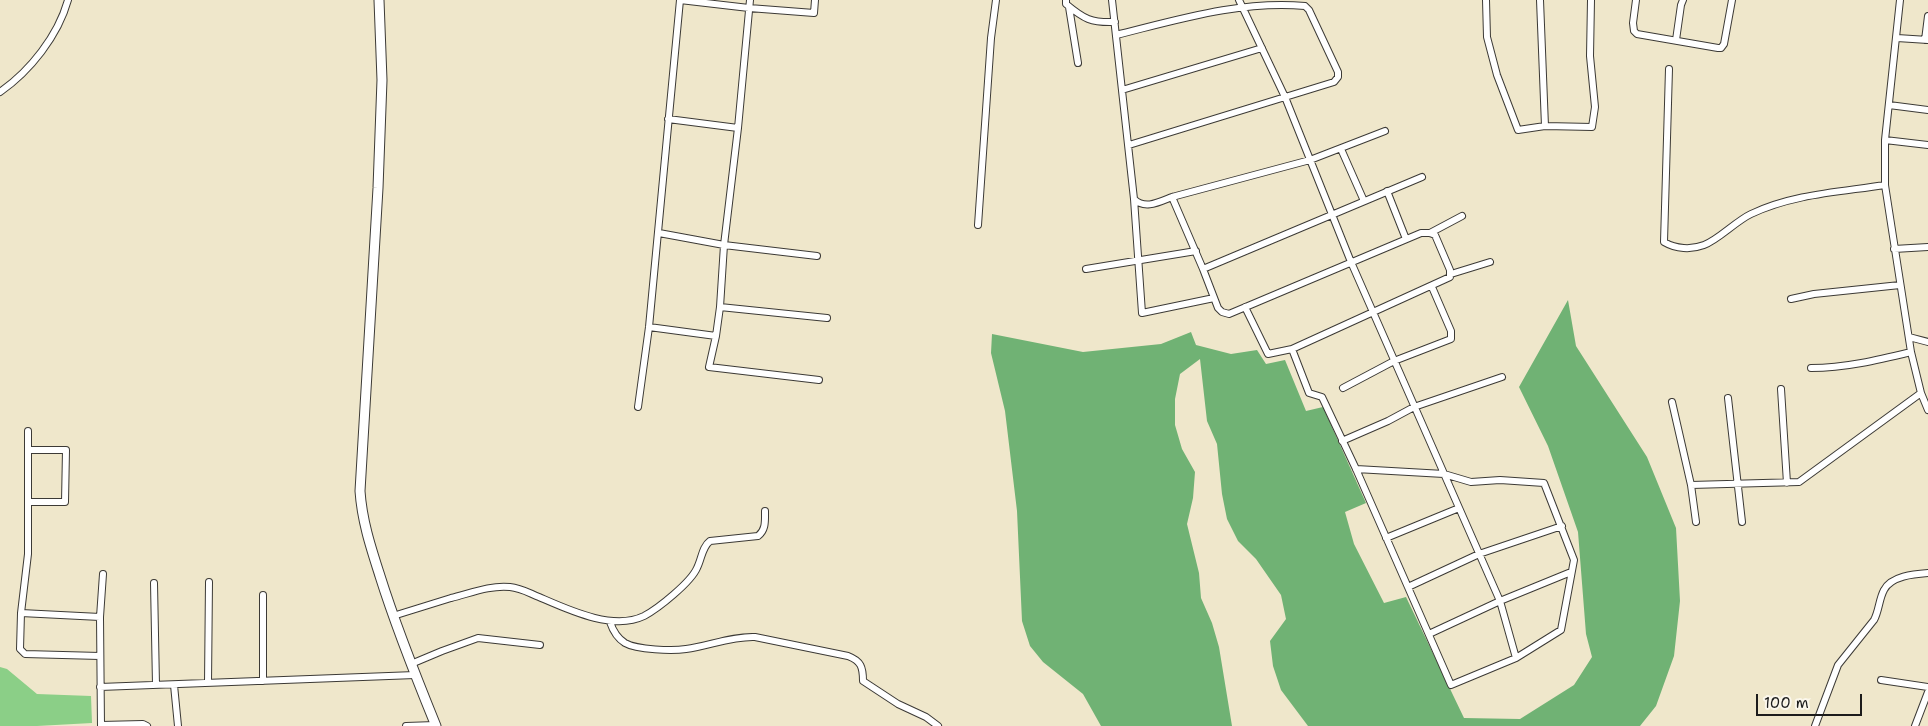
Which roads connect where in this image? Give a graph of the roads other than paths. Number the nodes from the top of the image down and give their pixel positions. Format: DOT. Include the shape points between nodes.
graph roads {
  1 [pos="68,0"];
  2 [pos="379,0"];
  3 [pos="680,0"];
  4 [pos="750,0"];
  5 [pos="815,0"];
  6 [pos="996,0"];
  7 [pos="1112,0"];
  8 [pos="1486,0"];
  9 [pos="1540,0"];
  10 [pos="1591,0"];
  11 [pos="1636,0"];
  12 [pos="1684,0"];
  13 [pos="1732,0"];
  14 [pos="1900,0"];
  15 [pos="1271,2"];
  16 [pos="1068,3"];
  17 [pos="1241,4"];
  18 [pos="749,8"];
  19 [pos="1928,16"];
  20 [pos="1114,22"];
  21 [pos="1116,35"];
  22 [pos="1897,38"];
  23 [pos="1676,40"];
  24 [pos="1927,40"];
  25 [pos="1262,48"];
  26 [pos="1078,63"];
  27 [pos="1669,69"];
  28 [pos="1122,90"];
  29 [pos="0,92"];
  30 [pos="1285,97"];
  31 [pos="1889,106"];
  32 [pos="1928,110"];
  33 [pos="668,119"];
  34 [pos="1545,126"];
  35 [pos="738,128"];
  36 [pos="1386,131"];
  37 [pos="1885,140"];
  38 [pos="1129,145"];
  39 [pos="1928,145"];
  40 [pos="1341,149"];
  41 [pos="1310,160"];
  42 [pos="1422,177"];
  43 [pos="1885,185"];
  44 [pos="1387,191"];
  45 [pos="1172,197"];
  46 [pos="1134,199"];
  47 [pos="1364,201"];
  48 [pos="1333,214"];
  49 [pos="1462,216"];
  50 [pos="978,225"];
  51 [pos="659,233"];
  52 [pos="1430,233"];
  53 [pos="1406,239"];
  54 [pos="724,245"];
  55 [pos="1928,247"];
  56 [pos="1894,248"];
  57 [pos="1196,251"];
  58 [pos="817,256"];
  59 [pos="1139,260"];
  60 [pos="1351,262"];
  61 [pos="1490,262"];
  62 [pos="1086,269"];
  63 [pos="1204,269"];
  64 [pos="1451,274"];
  65 [pos="1900,285"];
  66 [pos="1432,287"];
  67 [pos="1214,298"];
  68 [pos="1791,299"];
  69 [pos="1245,307"];
  70 [pos="720,308"];
  71 [pos="1373,311"];
  72 [pos="826,318"];
  73 [pos="649,327"];
  74 [pos="716,336"];
  75 [pos="1909,338"];
  76 [pos="1928,342"];
  77 [pos="1292,349"];
  78 [pos="1911,352"];
  79 [pos="1394,361"];
  80 [pos="1811,368"];
  81 [pos="1502,377"];
  82 [pos="819,380"];
  83 [pos="1343,388"];
  84 [pos="1781,389"];
  85 [pos="1921,393"];
  86 [pos="1728,398"];
  87 [pos="1672,402"];
  88 [pos="1414,406"];
  89 [pos="638,407"];
  90 [pos="1928,410"];
  91 [pos="28,431"];
  92 [pos="1342,441"];
  93 [pos="28,450"];
  94 [pos="1356,469"];
  95 [pos="1444,474"];
  96 [pos="1787,483"];
  97 [pos="1738,484"];
  98 [pos="1691,485"];
  99 [pos="28,502"];
  100 [pos="1459,508"];
  101 [pos="765,511"];
  102 [pos="1696,522"];
  103 [pos="1742,522"];
  104 [pos="1562,526"];
  105 [pos="1386,538"];
  106 [pos="1479,554"];
  107 [pos="1571,572"];
  108 [pos="1928,573"];
  109 [pos="103,574"];
  110 [pos="209,582"];
  111 [pos="154,583"];
  112 [pos="1408,588"];
  113 [pos="264,595"];
  114 [pos="1500,601"];
  115 [pos="21,613"];
  116 [pos="393,616"];
  117 [pos="100,617"];
  118 [pos="610,622"];
  119 [pos="1429,634"];
  120 [pos="540,645"];
  121 [pos="100,656"];
  122 [pos="1516,658"];
  123 [pos="411,664"];
  124 [pos="416,675"];
  125 [pos="1881,680"];
  126 [pos="263,681"];
  127 [pos="208,683"];
  128 [pos="156,685"];
  129 [pos="174,685"];
  130 [pos="1928,687"];
  131 [pos="100,688"];
  132 [pos="1928,692"];
  133 [pos="101,725"];
  134 [pos="436,725"];
  135 [pos="147,726"];
  136 [pos="178,726"];
  137 [pos="406,726"];
  138 [pos="938,726"];
  139 [pos="1815,726"];
  140 [pos="1915,726"];
  1 -- 29 [label="street" via="54,32 36,57 16,81"];
  2 -- 116 [label="street" via="382,80 378,188 360,491 365,529"];
  3 -- 18 [label="street"];
  3 -- 33 [label="street"];
  4 -- 18 [label="street"];
  5 -- 18 [label="street" via="814,13"];
  6 -- 50 [label="street"];
  7 -- 20 [label="street"];
  8 -- 34 [label="street" via="1487,37 1518,130"];
  9 -- 34 [label="street"];
  10 -- 34 [label="street" via="1590,56 1595,107 1592,127"];
  11 -- 23 [label="street" via="1633,23 1637,34"];
  12 -- 23 [label="street" via="1680,5"];
  13 -- 23 [label="street" via="1721,48"];
  14 -- 22 [label="street"];
  15 -- 17 [label="street"];
  15 -- 30 [label="street" via="1305,6 1309,10 1338,72 1334,82"];
  16 -- 20 [label="street" via="1084,19"];
  16 -- 26 [label="street"];
  17 -- 21 [label="street"];
  17 -- 25 [label="street"];
  18 -- 35 [label="street"];
  19 -- 24 [label="street"];
  20 -- 21 [label="street"];
  21 -- 28 [label="street"];
  22 -- 24 [label="street"];
  22 -- 31 [label="street"];
  25 -- 28 [label="street"];
  25 -- 30 [label="street"];
  27 -- 43 [label="street" via="1664,242 1672,247 1696,248 1708,244 1751,214 1794,198"];
  28 -- 38 [label="street"];
  30 -- 38 [label="street"];
  30 -- 41 [label="street"];
  31 -- 32 [label="street"];
  31 -- 37 [label="street"];
  33 -- 35 [label="street"];
  33 -- 51 [label="street"];
  35 -- 54 [label="street"];
  36 -- 40 [label="street"];
  37 -- 39 [label="street"];
  37 -- 43 [label="street"];
  38 -- 46 [label="street"];
  40 -- 41 [label="street"];
  40 -- 47 [label="street"];
  41 -- 45 [label="street"];
  41 -- 48 [label="street"];
  42 -- 44 [label="street"];
  43 -- 56 [label="street"];
  44 -- 47 [label="street"];
  44 -- 53 [label="street"];
  45 -- 46 [label="street" via="1143,205"];
  45 -- 57 [label="street"];
  46 -- 59 [label="street"];
  47 -- 48 [label="street"];
  48 -- 60 [label="street"];
  48 -- 63 [label="street"];
  49 -- 52 [label="street"];
  51 -- 54 [label="street"];
  51 -- 73 [label="street"];
  52 -- 53 [label="street"];
  52 -- 64 [label="street" via="1435,235"];
  53 -- 60 [label="street"];
  54 -- 58 [label="street"];
  54 -- 70 [label="street"];
  55 -- 56 [label="street"];
  56 -- 65 [label="street"];
  57 -- 59 [label="street"];
  57 -- 63 [label="street"];
  59 -- 62 [label="street"];
  59 -- 67 [label="street" via="1142,313"];
  60 -- 69 [label="street"];
  60 -- 71 [label="street"];
  61 -- 64 [label="street"];
  63 -- 67 [label="street"];
  64 -- 66 [label="street"];
  65 -- 68 [label="street"];
  65 -- 75 [label="street"];
  66 -- 71 [label="street"];
  66 -- 79 [label="street" via="1451,331 1451,339"];
  67 -- 69 [label="street" via="1222,312 1229,314"];
  69 -- 77 [label="street" via="1268,354"];
  70 -- 72 [label="street"];
  70 -- 74 [label="street"];
  71 -- 77 [label="street"];
  71 -- 79 [label="street"];
  73 -- 74 [label="street"];
  73 -- 89 [label="street"];
  74 -- 82 [label="street" via="709,367 712,369"];
  75 -- 76 [label="street"];
  75 -- 78 [label="street"];
  77 -- 92 [label="street" via="1309,392 1322,397"];
  78 -- 80 [label="street" via="1866,362"];
  78 -- 85 [label="street"];
  79 -- 83 [label="street"];
  79 -- 88 [label="street"];
  81 -- 88 [label="street"];
  84 -- 96 [label="street"];
  85 -- 90 [label="street"];
  85 -- 96 [label="street" via="1799,482"];
  86 -- 97 [label="street"];
  87 -- 98 [label="street"];
  88 -- 92 [label="street"];
  88 -- 95 [label="street"];
  91 -- 93 [label="street"];
  92 -- 94 [label="street"];
  93 -- 99 [label="street"];
  93 -- 99 [label="street" via="66,450 65,502"];
  94 -- 95 [label="street"];
  94 -- 105 [label="street"];
  95 -- 100 [label="street"];
  95 -- 104 [label="street" via="1471,482 1500,480 1544,484"];
  96 -- 97 [label="street"];
  97 -- 98 [label="street"];
  97 -- 103 [label="street"];
  98 -- 102 [label="street"];
  99 -- 115 [label="street" via="28,554"];
  100 -- 105 [label="street"];
  100 -- 106 [label="street"];
  101 -- 118 [label="street" via="765,527 758,536 710,541 688,580 654,609 640,618"];
  104 -- 106 [label="street"];
  104 -- 107 [label="street" via="1574,560"];
  105 -- 112 [label="street"];
  106 -- 112 [label="street"];
  106 -- 114 [label="street"];
  107 -- 114 [label="street"];
  107 -- 122 [label="street" via="1561,630"];
  108 -- 139 [label="street" via="1900,578 1885,589 1874,620 1838,665"];
  109 -- 117 [label="street"];
  110 -- 127 [label="street"];
  111 -- 128 [label="street"];
  112 -- 119 [label="street"];
  113 -- 126 [label="street"];
  114 -- 119 [label="street"];
  114 -- 122 [label="street"];
  115 -- 117 [label="street"];
  115 -- 121 [label="street" via="20,650 25,654"];
  116 -- 118 [label="street" via="488,588 510,587"];
  116 -- 123 [label="street"];
  117 -- 121 [label="street"];
  118 -- 138 [label="street" via="613,632 625,643 642,647 677,650 754,637 848,656 860,663 864,681"];
  119 -- 122 [label="street" via="1452,685"];
  120 -- 123 [label="street" via="478,638"];
  121 -- 131 [label="street"];
  123 -- 124 [label="street"];
  124 -- 126 [label="street"];
  124 -- 134 [label="street"];
  125 -- 130 [label="street"];
  126 -- 127 [label="street"];
  127 -- 129 [label="street"];
  128 -- 129 [label="street"];
  128 -- 131 [label="street"];
  129 -- 136 [label="street"];
  131 -- 133 [label="street"];
  132 -- 140 [label="street"];
  133 -- 135 [label="street"];
  134 -- 137 [label="street"];
}
